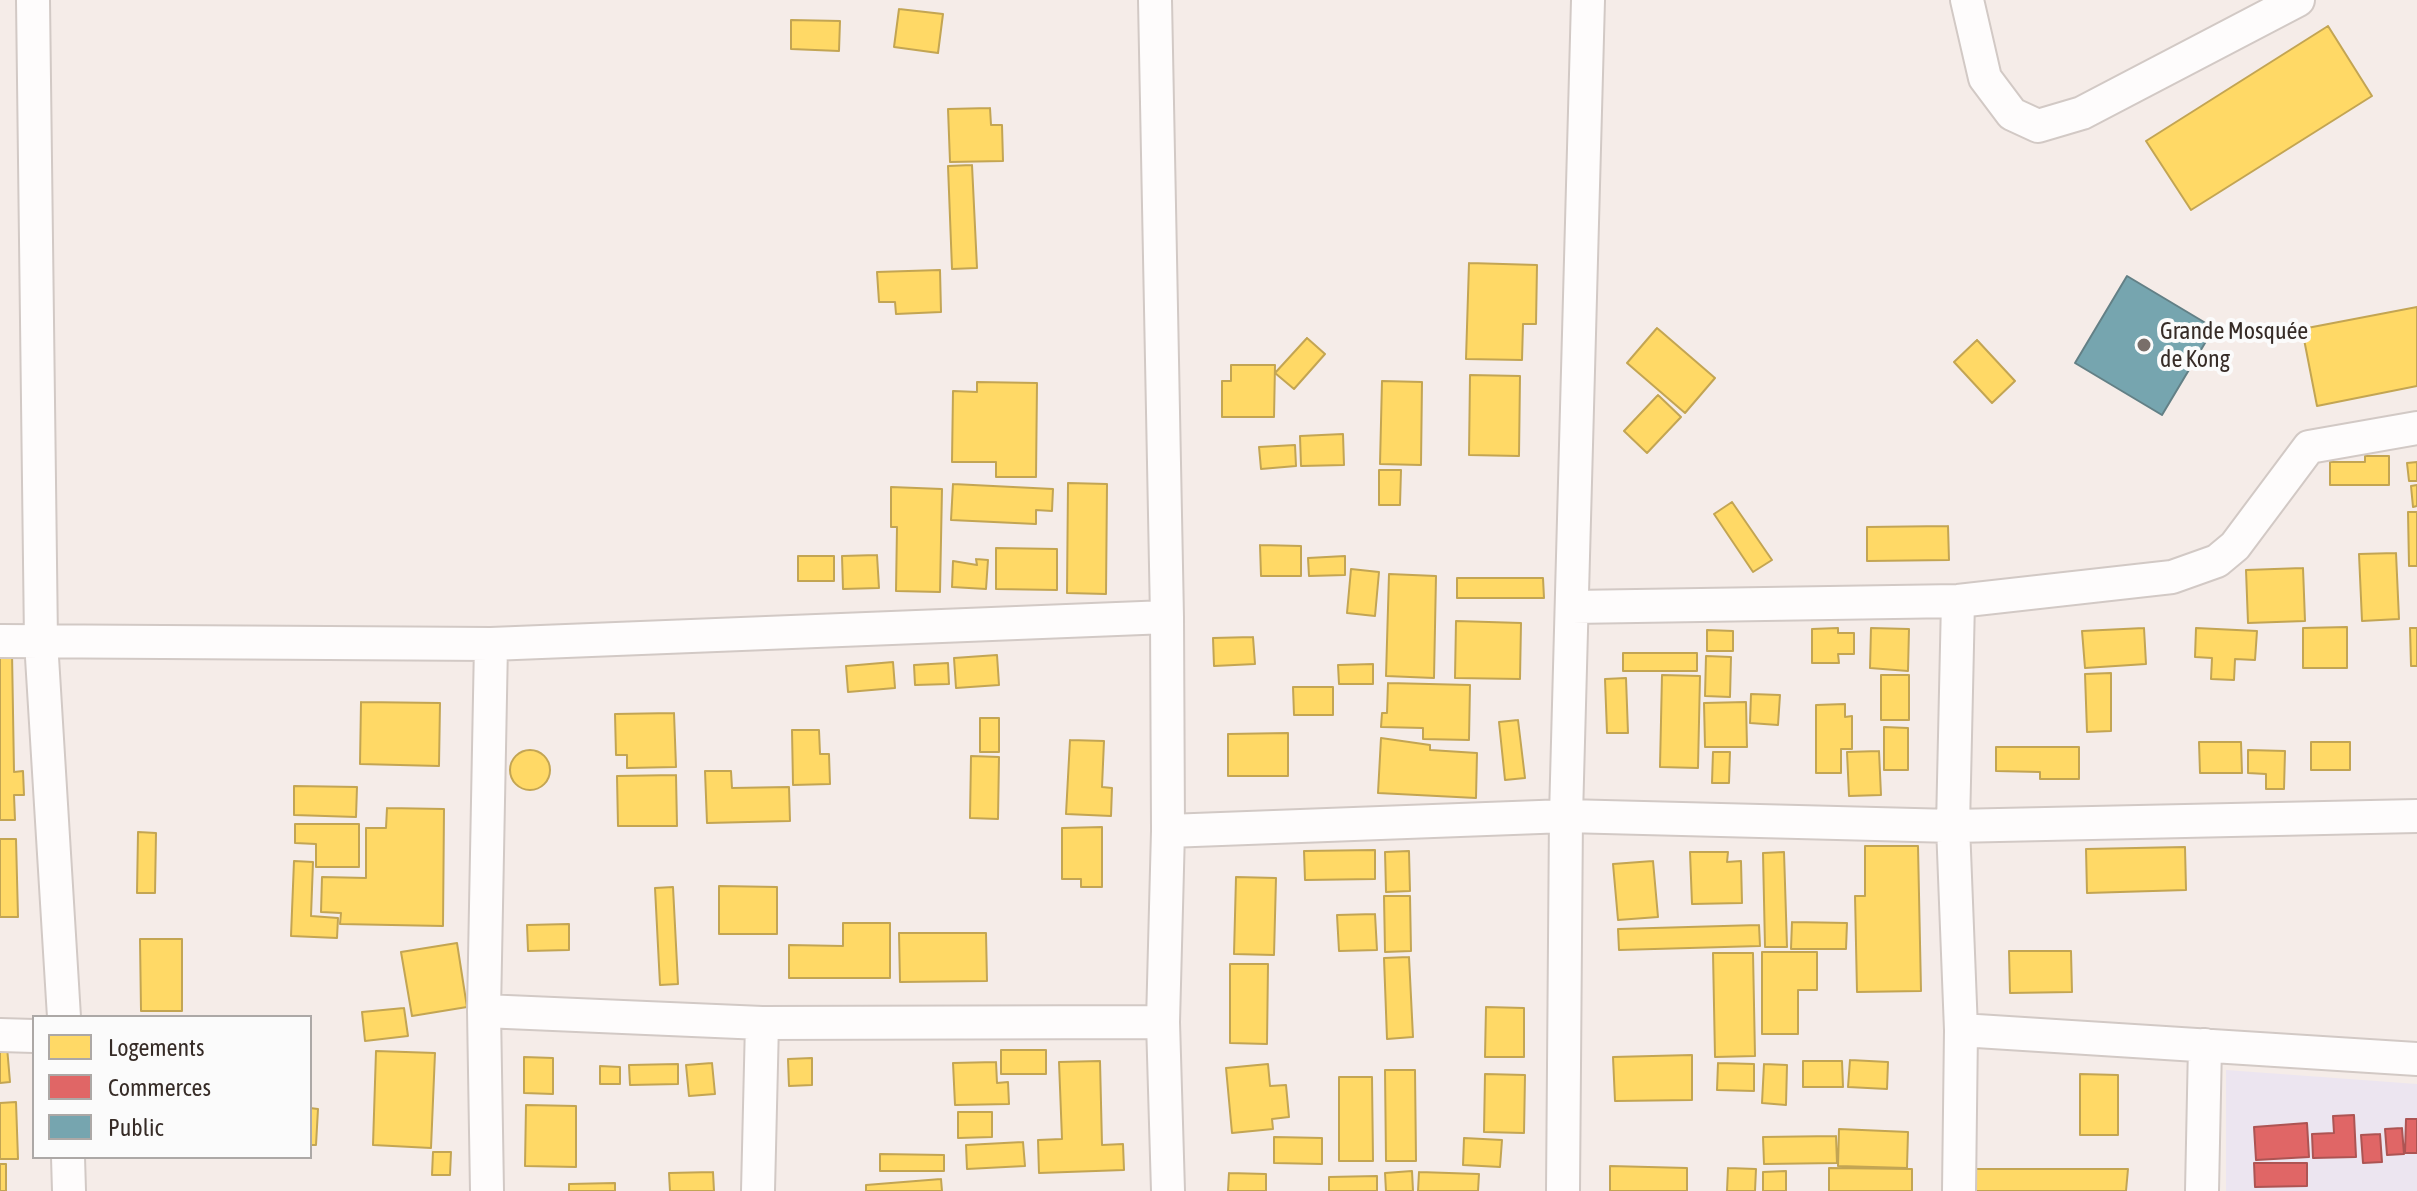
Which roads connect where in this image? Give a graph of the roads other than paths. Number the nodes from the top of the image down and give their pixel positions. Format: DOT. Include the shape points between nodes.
graph roads {
  1 [pos="33,0"];
  2 [pos="1155,0"];
  3 [pos="1588,0"];
  4 [pos="1967,0"];
  5 [pos="2298,0"];
  6 [pos="2417,428"];
  7 [pos="1958,601"];
  8 [pos="1572,607"];
  9 [pos="1167,617"];
  10 [pos="0,641"];
  11 [pos="41,641"];
  12 [pos="491,644"];
  13 [pos="1566,816"];
  14 [pos="2417,816"];
  15 [pos="1953,826"];
  16 [pos="1168,831"];
  17 [pos="484,1011"];
  18 [pos="64,1015"];
  19 [pos="1163,1022"];
  20 [pos="762,1023"];
  21 [pos="1961,1030"];
  22 [pos="0,1035"];
  23 [pos="32,1036"];
  24 [pos="2205,1045"];
  25 [pos="2417,1059"];
  26 [pos="68,1159"];
  27 [pos="69,1191"];
  28 [pos="487,1191"];
  29 [pos="758,1191"];
  30 [pos="1168,1191"];
  31 [pos="1563,1191"];
  32 [pos="1959,1191"];
  33 [pos="2202,1191"];
  1 -- 11 [label="street"];
  2 -- 9 [label="street"];
  3 -- 8 [label="street"];
  4 -- 5 [label="street" via="1985,78 2012,114 2038,126 2082,113"];
  6 -- 7 [label="street" via="2309,447 2235,546 2207,565 2172,577"];
  7 -- 8 [label="street"];
  7 -- 15 [label="street"];
  8 -- 13 [label="street"];
  9 -- 12 [label="street"];
  9 -- 16 [label="street"];
  10 -- 11 [label="street"];
  11 -- 12 [label="street"];
  11 -- 18 [label="street"];
  12 -- 17 [label="street"];
  13 -- 15 [label="street"];
  13 -- 16 [label="street"];
  13 -- 31 [label="street"];
  14 -- 15 [label="street"];
  15 -- 21 [label="street"];
  16 -- 19 [label="street"];
  17 -- 20 [label="street"];
  17 -- 28 [label="street"];
  19 -- 20 [label="street"];
  19 -- 30 [label="street"];
  20 -- 29 [label="street"];
  21 -- 24 [label="street"];
  21 -- 32 [label="street"];
  22 -- 23 [label="street"];
  24 -- 25 [label="street"];
  24 -- 33 [label="street"];
  26 -- 27 [label="street"];
}
